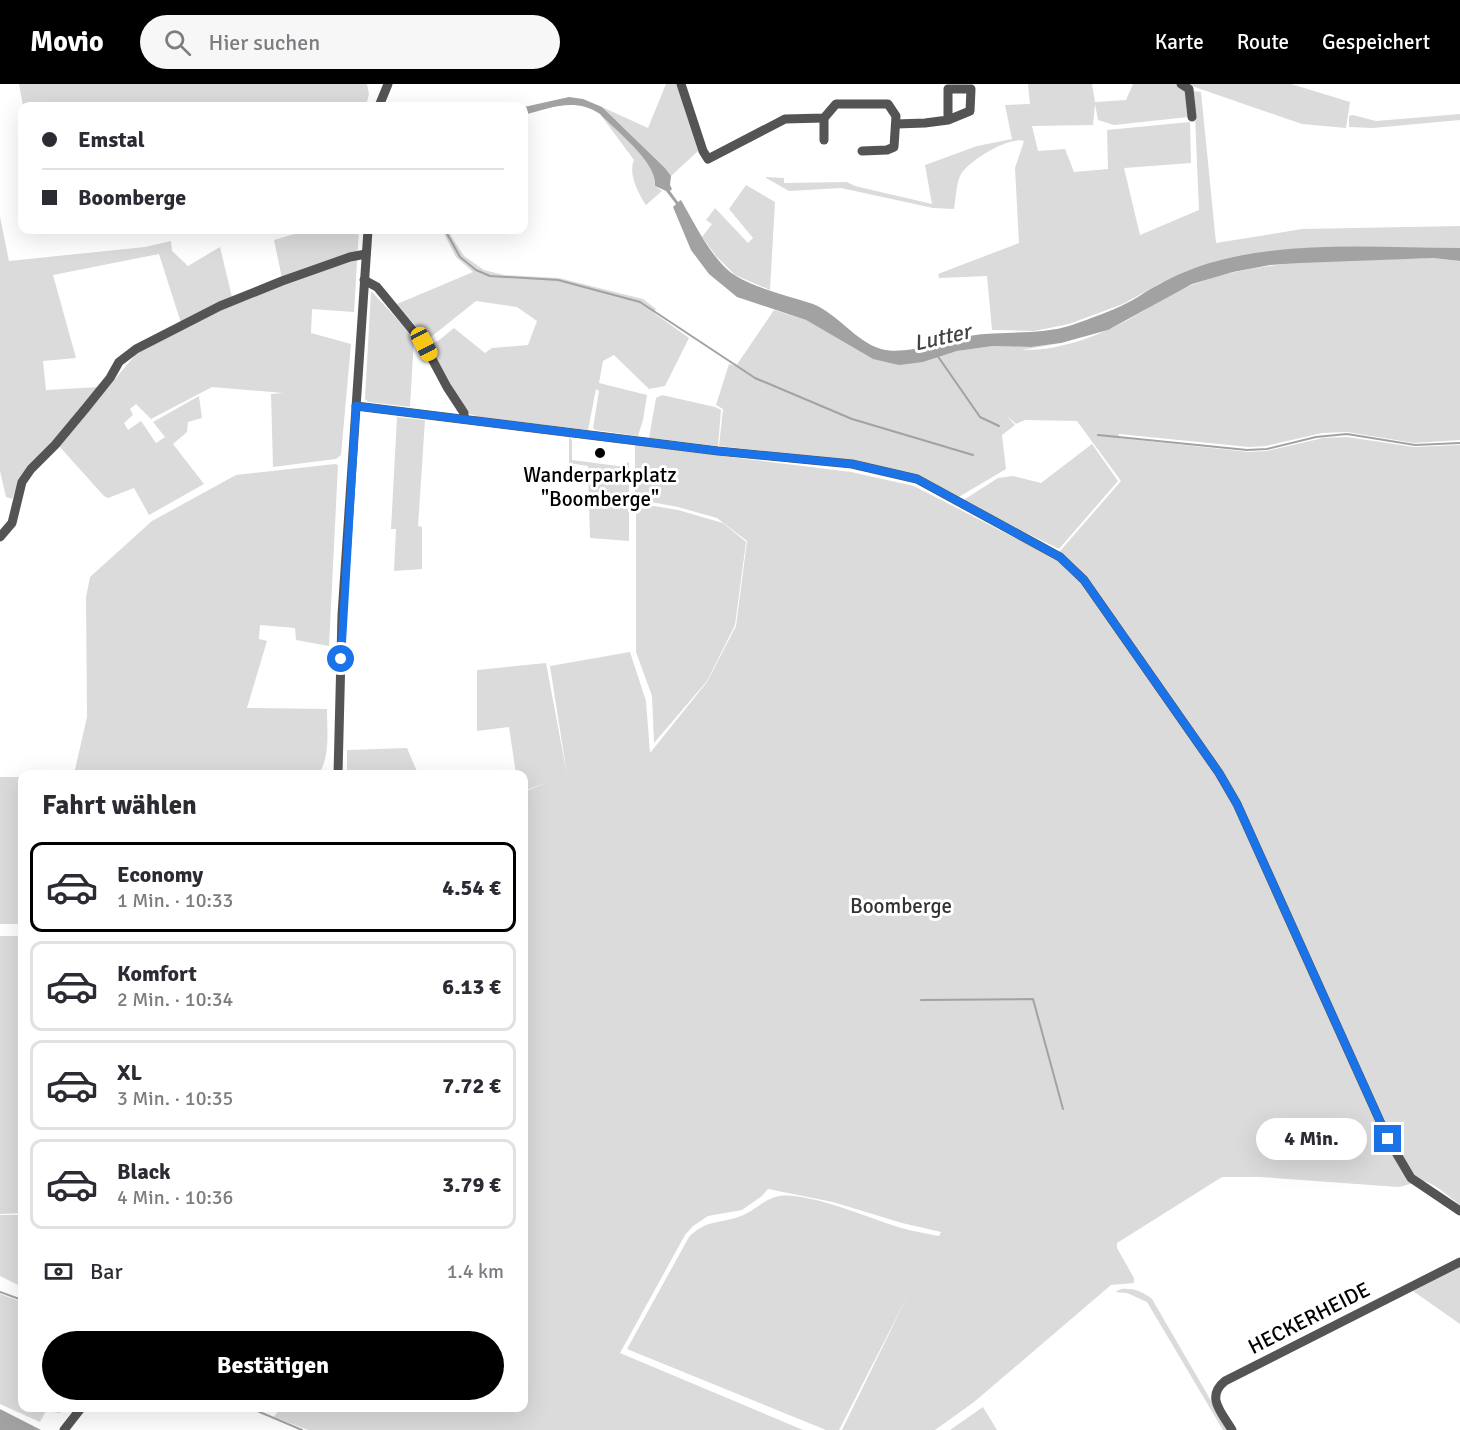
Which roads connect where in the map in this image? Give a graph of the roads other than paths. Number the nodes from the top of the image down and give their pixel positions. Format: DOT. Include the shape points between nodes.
graph roads {
  1 [pos="388,84"];
  2 [pos="681,84"];
  3 [pos="1181,84"];
  4 [pos="381,102"];
  5 [pos="1192,117"];
  6 [pos="824,118"];
  7 [pos="948,120"];
  8 [pos="896,124"];
  9 [pos="824,140"];
  10 [pos="862,151"];
  11 [pos="368,234"];
  12 [pos="366,254"];
  13 [pos="364,280"];
  14 [pos="356,406"];
  15 [pos="464,419"];
  16 [pos="0,537"];
  17 [pos="338,770"];
  18 [pos="1460,1211"];
  19 [pos="1460,1262"];
  20 [pos="78,1412"];
  21 [pos="64,1430"];
  22 [pos="1232,1430"];
  1 -- 4 [label="street"];
  2 -- 6 [label="street" via="708,159 785,119"];
  3 -- 5 [label="street" via="1189,88"];
  6 -- 8 [label="street" via="836,104 888,104"];
  6 -- 9 [label="street"];
  7 -- 8 [label="street"];
  8 -- 10 [label="street" via="892,149"];
  11 -- 12 [label="street"];
  12 -- 13 [label="street"];
  12 -- 16 [label="street" via="282,280 220,306 136,349 119,362 85,410 31,468 22,482 12,523"];
  13 -- 14 [label="street"];
  13 -- 15 [label="street" via="377,287 424,344"];
  14 -- 15 [label="street"];
  14 -- 17 [label="street" via="342,615"];
  15 -- 18 [label="street" via="852,464 917,479 1060,557 1084,580 1237,804 1406,1171"];
  19 -- 22 [label="street, HECKERHEIDE" via="1225,1381 1214,1396"];
  20 -- 21 [label="street"];
}
